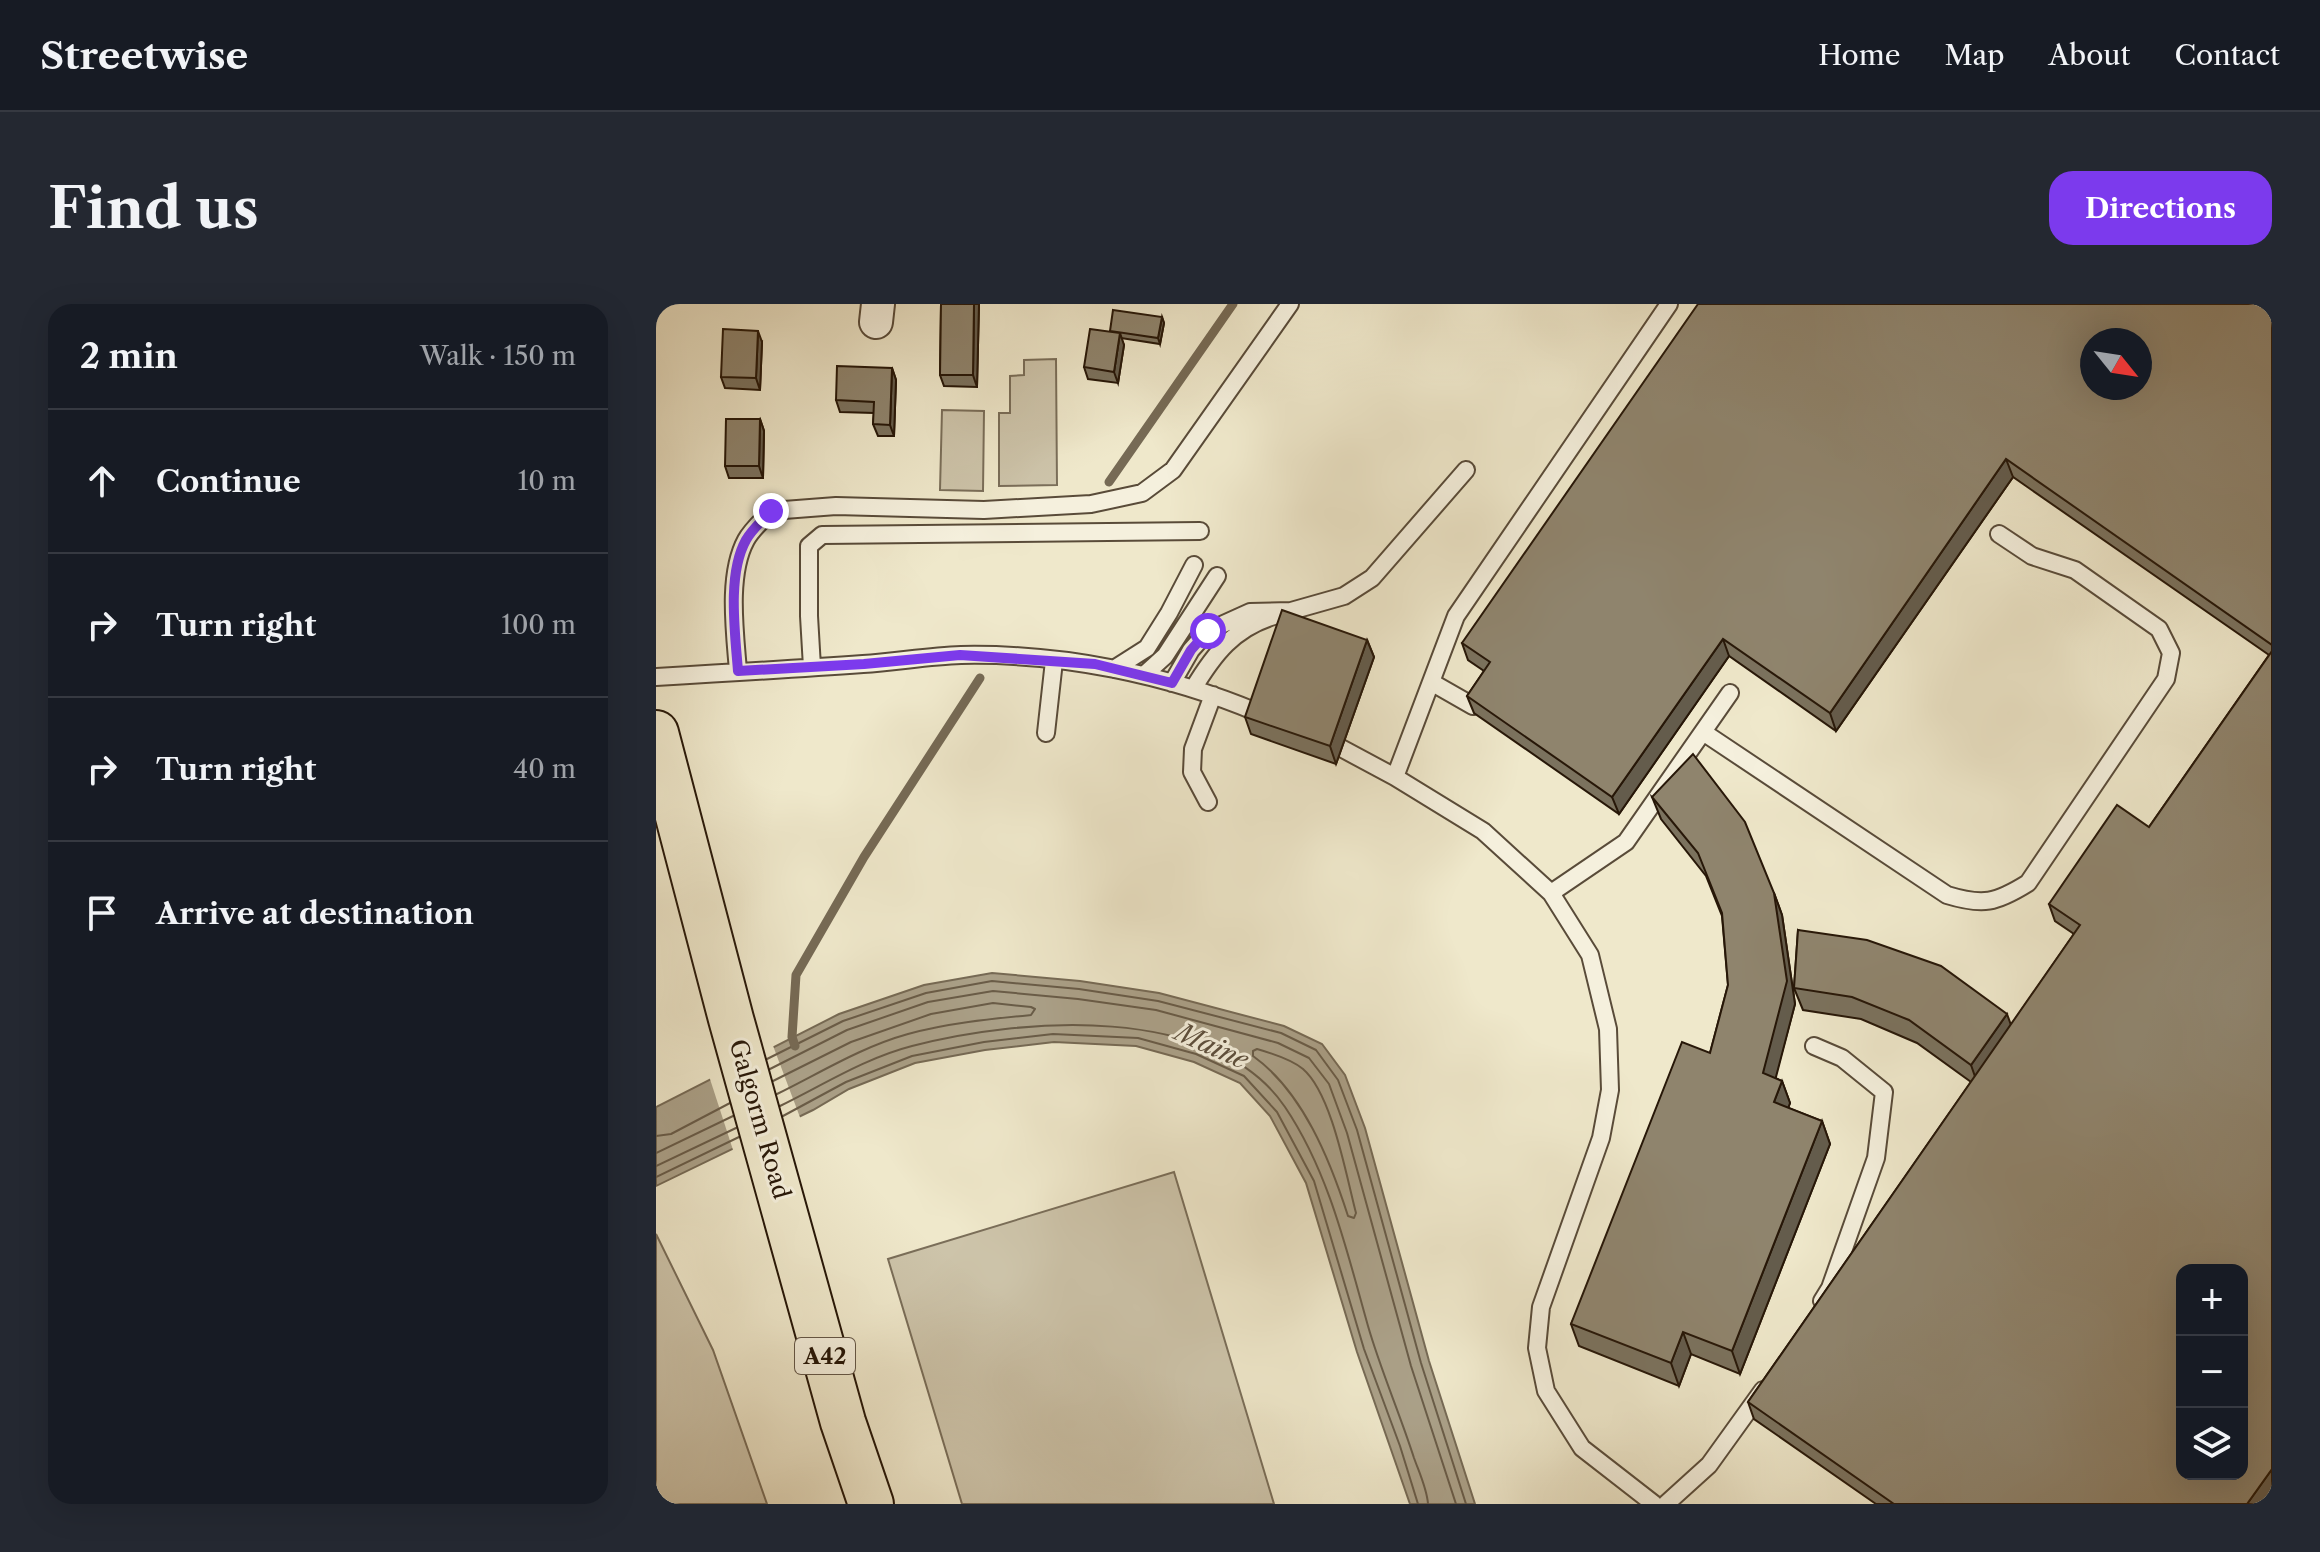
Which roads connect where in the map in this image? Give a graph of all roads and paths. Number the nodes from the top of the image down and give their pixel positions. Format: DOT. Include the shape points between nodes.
graph roads {
  1 [pos="1290,304"];
  2 [pos="1669,304"];
  3 [pos="1466,470"];
  4 [pos="1200,531"];
  5 [pos="1999,534"];
  6 [pos="1194,565"];
  7 [pos="1217,576"];
  8 [pos="1291,611"];
  9 [pos="1054,661"];
  10 [pos="812,667"];
  11 [pos="1114,669"];
  12 [pos="738,671"];
  13 [pos="1144,675"];
  14 [pos="656,677"];
  15 [pos="1431,682"];
  16 [pos="1172,683"];
  17 [pos="1193,689"];
  18 [pos="1730,693"];
  19 [pos="1213,695"];
  20 [pos="1473,706"];
  21 [pos="1259,713"];
  22 [pos="1703,732"];
  23 [pos="656,733"];
  24 [pos="1046,733"];
  25 [pos="1341,748"];
  26 [pos="1395,777"];
  27 [pos="1208,802"];
  28 [pos="1551,893"];
  29 [pos="1814,1046"];
  30 [pos="1815,1314"];
  31 [pos="1772,1377"];
  32 [pos="871,1504"];
  33 [pos="1654,1504"];
  34 [pos="1666,1504"];
  1 -- 12 [label="lane" via="1173,470 1142,493 1091,504 984,510 836,506 771,511 747,538 738,560"];
  2 -- 15 [label="lane" via="1456,616"];
  3 -- 8 [label="lane" via="1372,578 1344,596"];
  4 -- 10 [label="lane" via="822,535 809,546"];
  5 -- 22 [label="lane" via="2032,556 2075,570 2159,629 2171,653 2166,679 2028,883 2004,898 1973,903 1947,895"];
  6 -- 11 [label="lane" via="1147,648"];
  7 -- 13 [label="lane" via="1165,656"];
  8 -- 16 [label="lane" via="1250,612 1208,631"];
  8 -- 17 [label="lane" via="1258,621 1230,640"];
  9 -- 10 [label="lane" via="960,655"];
  9 -- 11 [label="lane"];
  9 -- 24 [label="lane"];
  10 -- 12 [label="lane"];
  11 -- 13 [label="lane"];
  12 -- 14 [label="lane"];
  13 -- 16 [label="lane"];
  15 -- 20 [label="lane"];
  15 -- 26 [label="lane"];
  16 -- 17 [label="lane"];
  17 -- 19 [label="lane"];
  18 -- 22 [label="lane"];
  19 -- 21 [label="lane"];
  19 -- 27 [label="lane" via="1193,749 1192,772"];
  22 -- 28 [label="lane" via="1626,842"];
  23 -- 32 [label="main road, Galgorm Road / A42" via="843,1422"];
  25 -- 26 [label="lane"];
  26 -- 28 [label="lane" via="1483,831"];
  28 -- 33 [label="lane" via="1590,955 1608,1029 1610,1090 1601,1138 1541,1307 1537,1348 1546,1391 1582,1448"];
  29 -- 30 [label="lane" via="1842,1058 1884,1092 1876,1158 1830,1288"];
  31 -- 34 [label="lane" via="1709,1465"];
}
